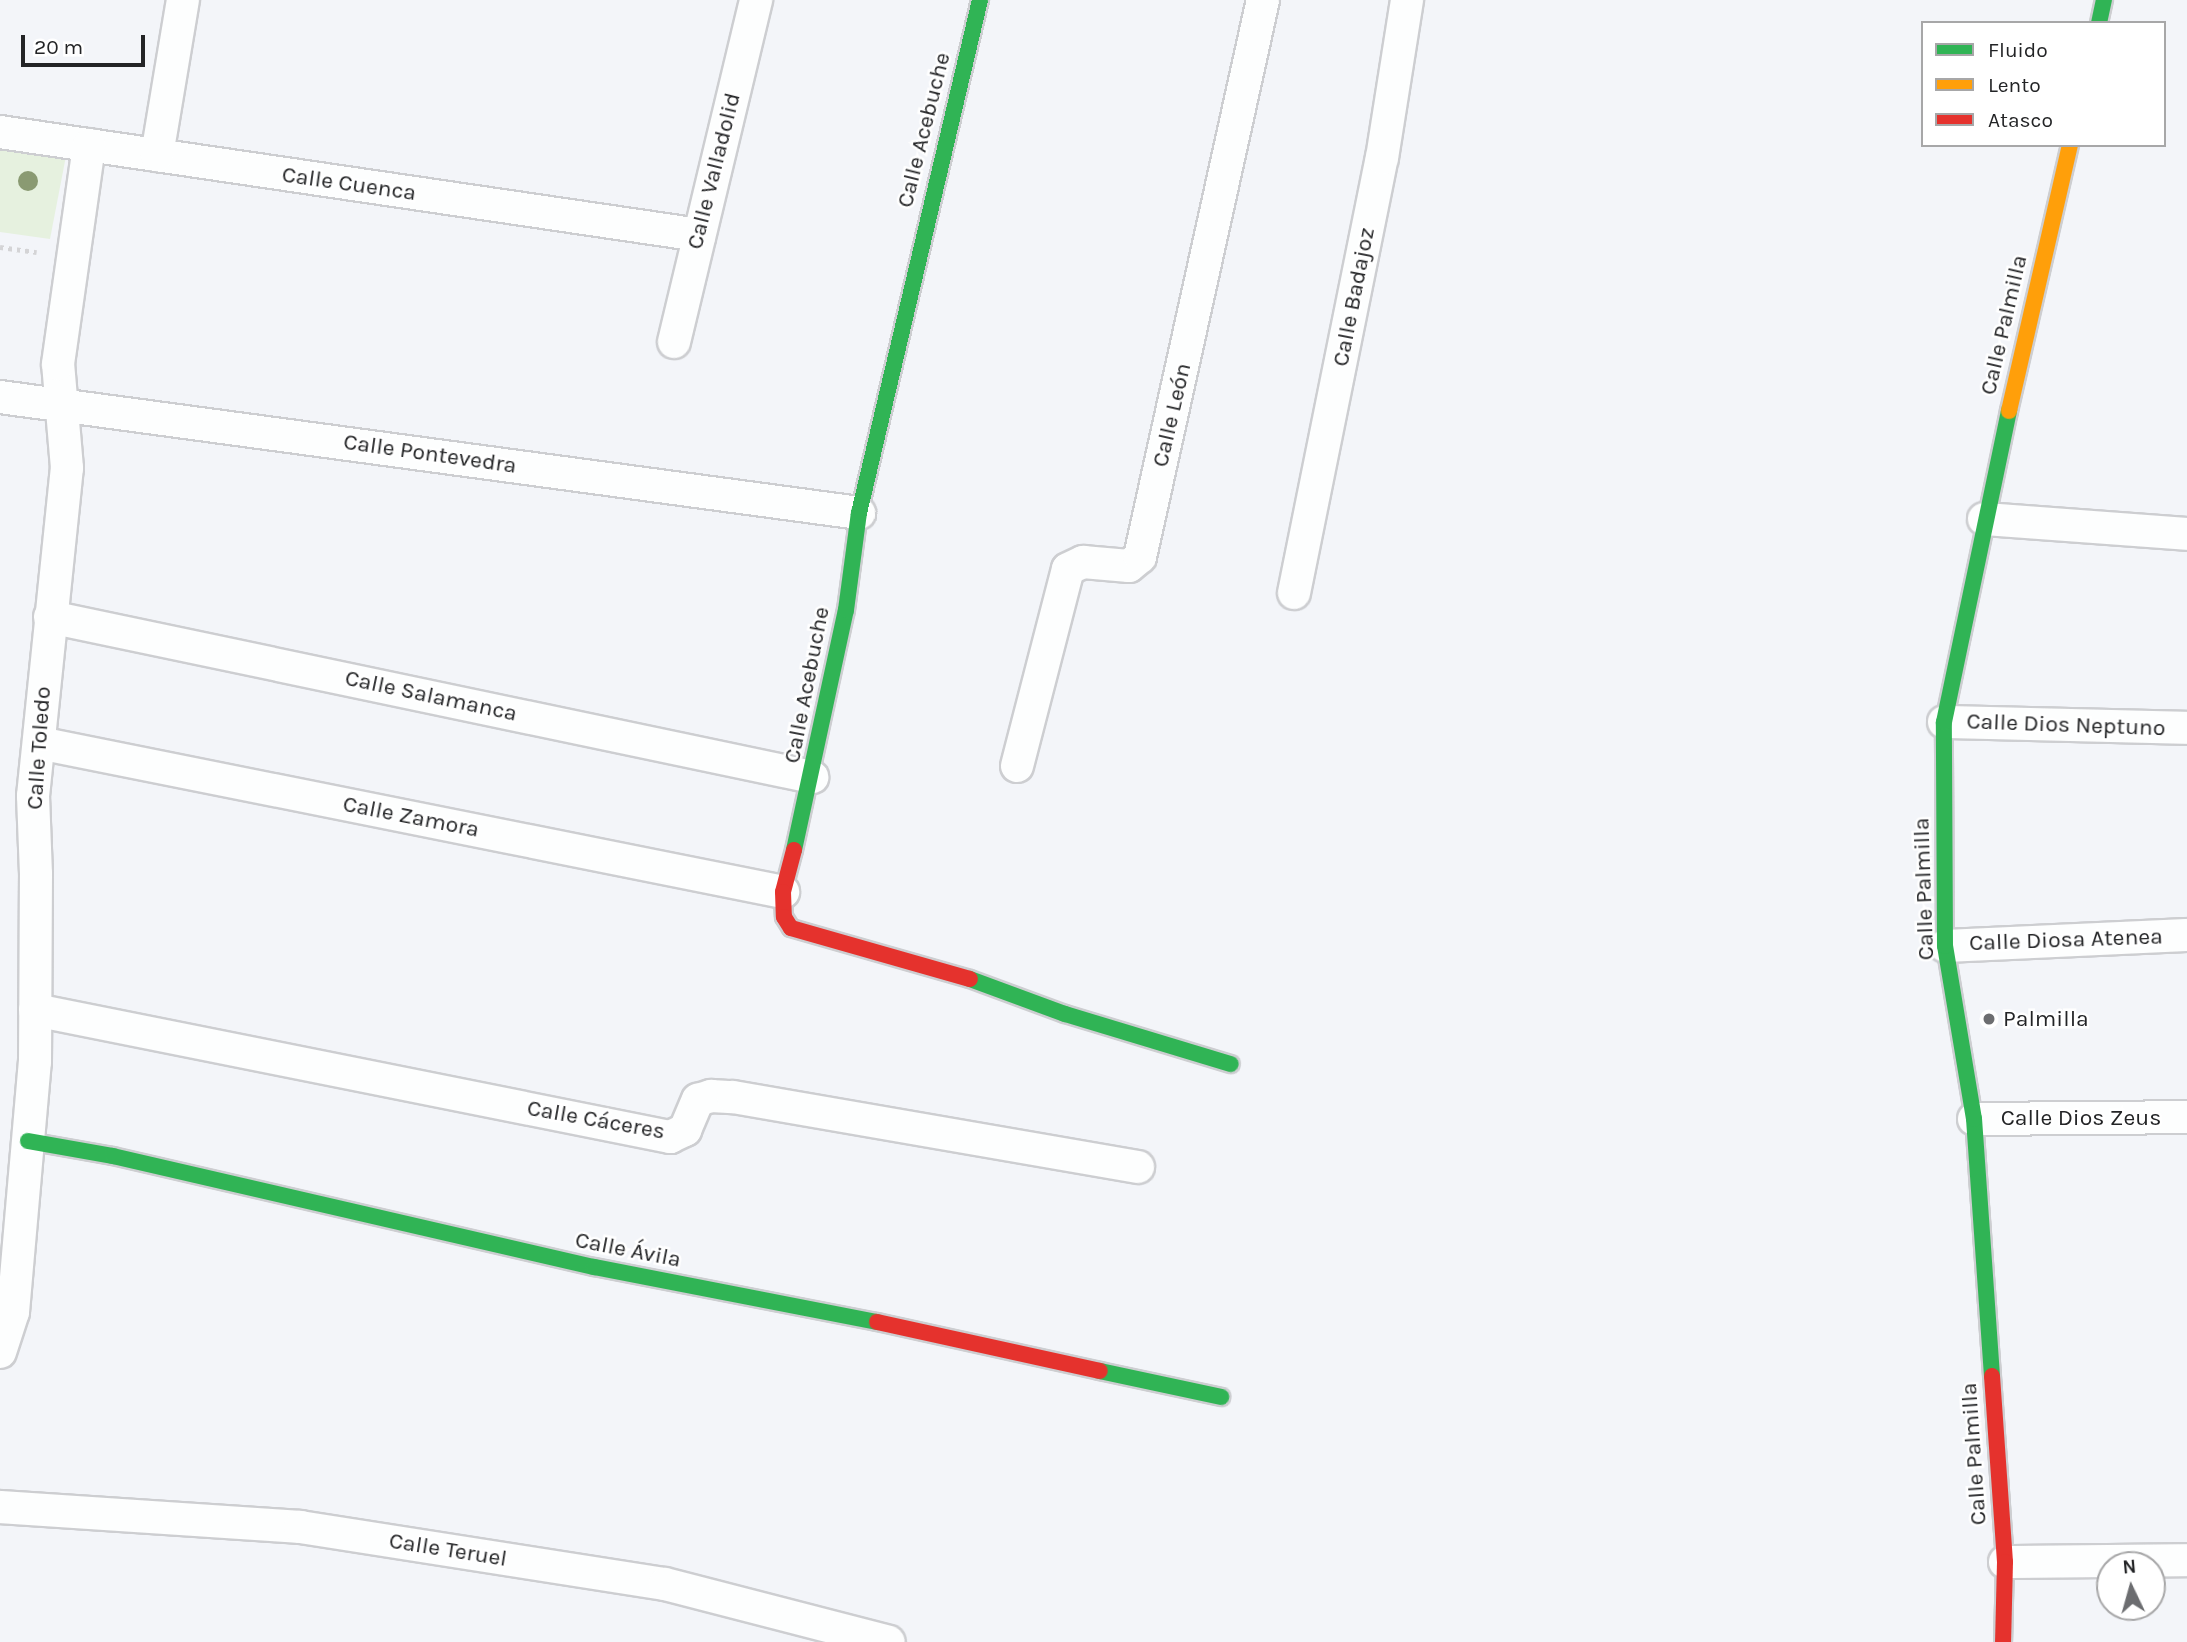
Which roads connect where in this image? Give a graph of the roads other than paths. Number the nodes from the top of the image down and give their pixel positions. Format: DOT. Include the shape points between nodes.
graph roads {
  1 [pos="183,0"];
  2 [pos="756,0"];
  3 [pos="980,0"];
  4 [pos="1263,0"];
  5 [pos="1407,0"];
  6 [pos="2104,0"];
  7 [pos="2099,21"];
  8 [pos="0,132"];
  9 [pos="89,145"];
  10 [pos="2070,147"];
  11 [pos="157,155"];
  12 [pos="699,235"];
  13 [pos="674,342"];
  14 [pos="0,397"];
  15 [pos="60,405"];
  16 [pos="859,513"];
  17 [pos="1983,519"];
  18 [pos="2187,534"];
  19 [pos="1294,593"];
  20 [pos="50,617"];
  21 [pos="1944,722"];
  22 [pos="2187,729"];
  23 [pos="38,743"];
  24 [pos="1017,766"];
  25 [pos="812,777"];
  26 [pos="783,892"];
  27 [pos="2187,935"];
  28 [pos="1945,946"];
  29 [pos="35,1010"];
  30 [pos="1231,1064"];
  31 [pos="2187,1117"];
  32 [pos="1974,1119"];
  33 [pos="28,1141"];
  34 [pos="1138,1167"];
  35 [pos="0,1352"];
  36 [pos="1221,1398"];
  37 [pos="0,1507"];
  38 [pos="2187,1560"];
  39 [pos="2005,1562"];
  40 [pos="889,1642"];
  41 [pos="2003,1642"];
  1 -- 11 [label="street"];
  2 -- 12 [label="street, Calle Valladolid"];
  3 -- 16 [label="street, Calle Acebuche"];
  4 -- 24 [label="street, Calle León" via="1140,556 1129,566 1083,562 1068,569"];
  5 -- 19 [label="street, Calle Badajoz" via="1382,158"];
  6 -- 7 [label="street"];
  8 -- 9 [label="street, Calle Cuenca"];
  9 -- 11 [label="street, Calle Cuenca"];
  9 -- 15 [label="street, Calle Toledo" via="58,364"];
  10 -- 17 [label="street, Calle Palmilla"];
  11 -- 12 [label="street, Calle Cuenca"];
  12 -- 13 [label="street, Calle Valladolid"];
  14 -- 15 [label="street, Calle Pontevedra"];
  15 -- 16 [label="street, Calle Pontevedra"];
  15 -- 20 [label="street, Calle Toledo" via="67,468"];
  16 -- 25 [label="street, Calle Acebuche" via="846,610"];
  17 -- 18 [label="street"];
  17 -- 21 [label="street, Calle Palmilla"];
  20 -- 23 [label="street, Calle Toledo"];
  20 -- 25 [label="street, Calle Salamanca"];
  21 -- 22 [label="street, Calle Dios Neptuno"];
  21 -- 28 [label="street, Calle Palmilla"];
  23 -- 26 [label="street, Calle Zamora"];
  23 -- 29 [label="street, Calle Toledo" via="33,796"];
  25 -- 26 [label="street, Calle Acebuche"];
  26 -- 30 [label="street, Calle Acebuche" via="784,917 791,929 940,968 1065,1014"];
  27 -- 28 [label="street, Calle Diosa Atenea"];
  28 -- 32 [label="street, Calle Palmilla"];
  29 -- 33 [label="street, Calle Toledo"];
  29 -- 34 [label="street, Calle Cáceres" via="670,1137 685,1130 698,1100 733,1097"];
  31 -- 32 [label="street, Calle Dios Zeus"];
  32 -- 39 [label="street, Calle Palmilla"];
  33 -- 35 [label="street, Calle Toledo" via="13,1312"];
  33 -- 36 [label="street, Calle Ávila" via="113,1156 594,1267 817,1309"];
  37 -- 40 [label="street, Calle Teruel" via="300,1527 665,1584"];
  38 -- 39 [label="street"];
  39 -- 41 [label="street, Calle Palmilla"];
}
